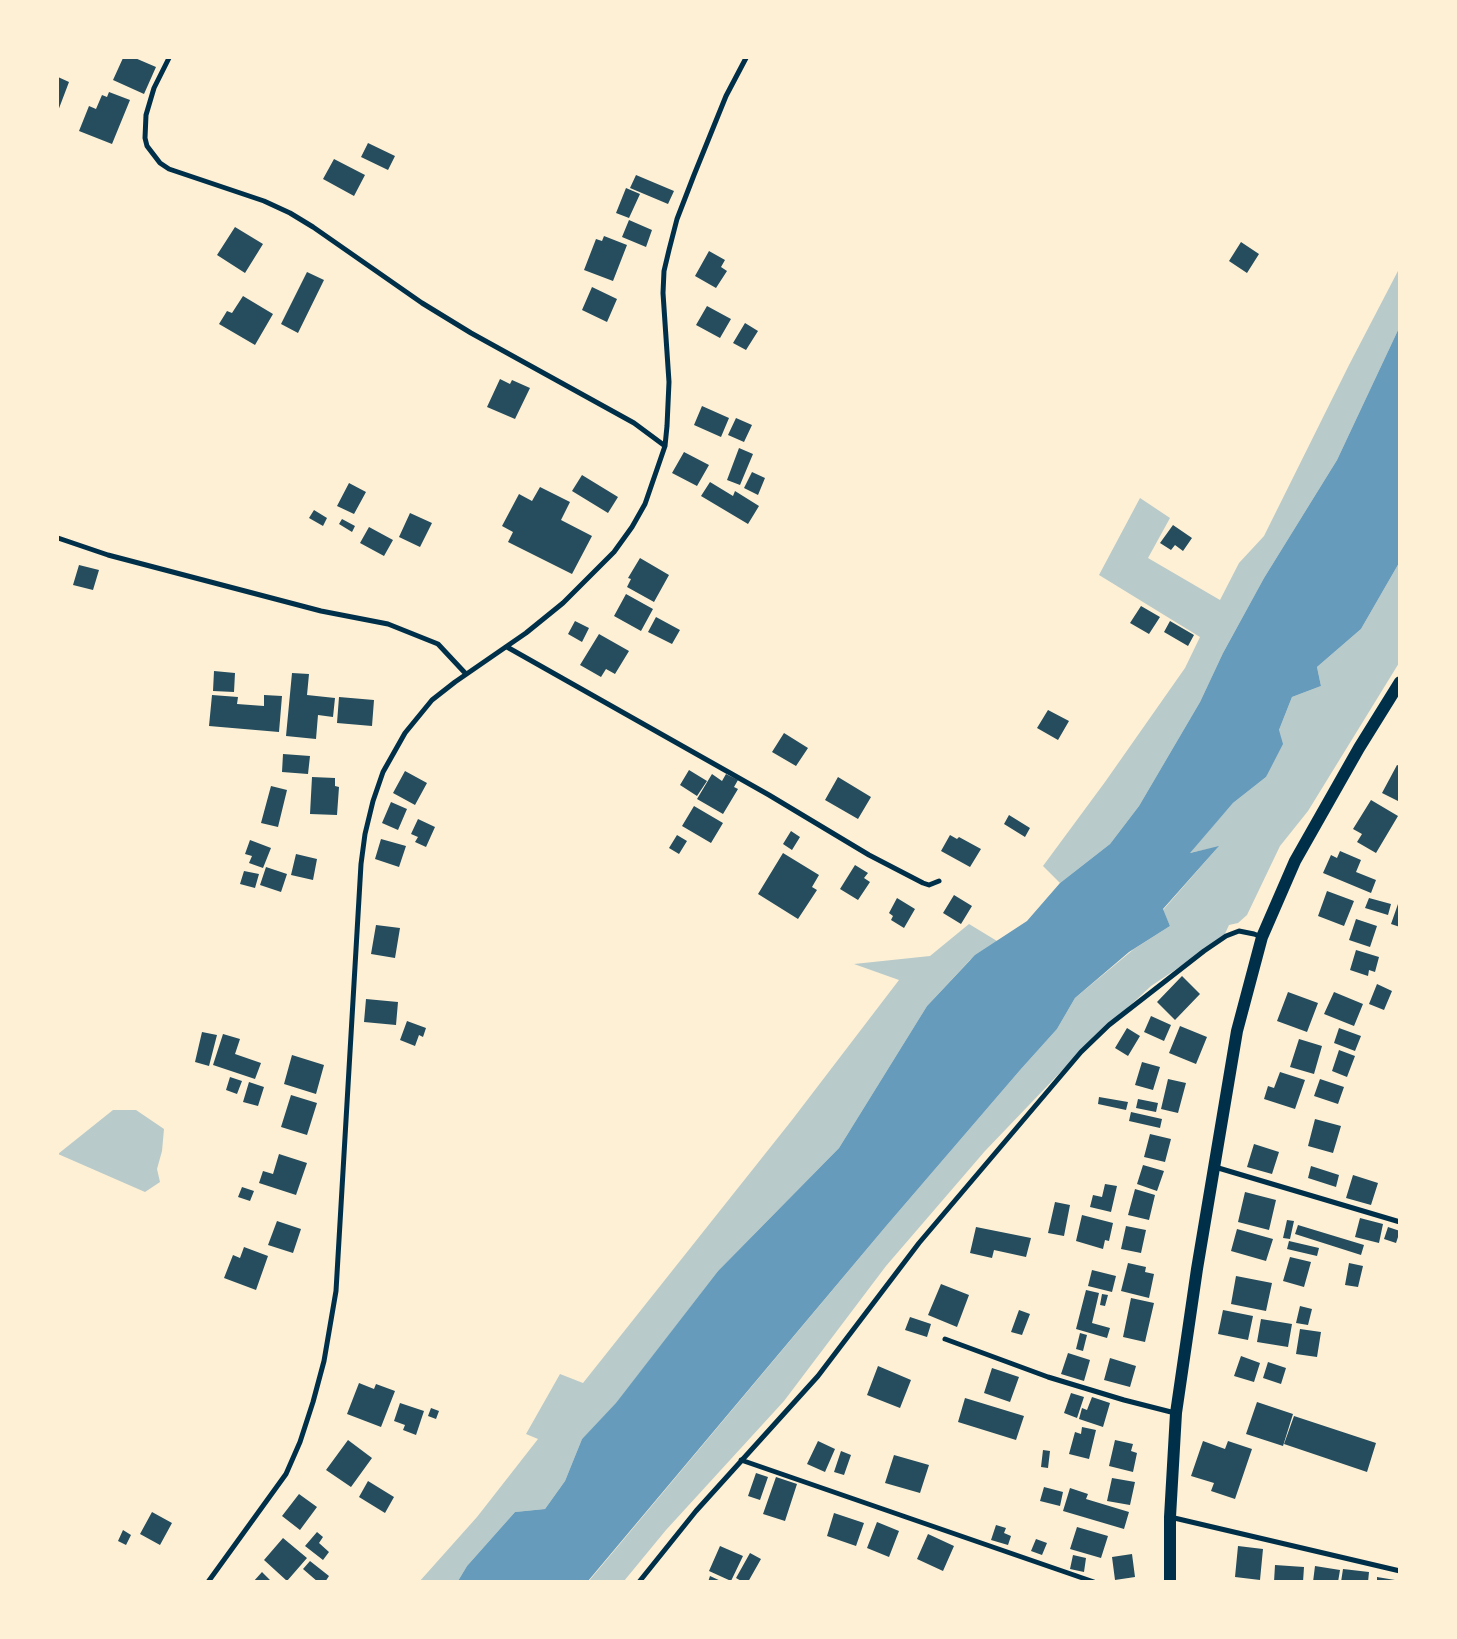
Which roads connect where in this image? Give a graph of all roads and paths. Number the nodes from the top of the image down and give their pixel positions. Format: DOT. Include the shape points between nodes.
graph roads {
  1 [pos="169,58"];
  2 [pos="746,58"];
  3 [pos="665,446"];
  4 [pos="58,538"];
  5 [pos="508,647"];
  6 [pos="466,674"];
  7 [pos="1400,682"];
  8 [pos="939,881"];
  9 [pos="1262,937"];
  10 [pos="1214,1167"];
  11 [pos="1400,1222"];
  12 [pos="946,1339"];
  13 [pos="1176,1413"];
  14 [pos="741,1460"];
  15 [pos="1170,1517"];
  16 [pos="1400,1571"];
  17 [pos="208,1582"];
  18 [pos="639,1582"];
  19 [pos="1094,1582"];
  20 [pos="1170,1582"];
  1 -- 3 [label="street" via="154,88 146,115 147,146 160,163 290,213 422,303 634,423"];
  2 -- 3 [label="street" via="726,96 694,175 677,219 664,270 669,382"];
  3 -- 5 [label="street" via="645,504 614,552 559,606"];
  4 -- 6 [label="street" via="108,555 321,611 388,624 438,644"];
  5 -- 6 [label="street"];
  5 -- 8 [label="street" via="869,855 923,884"];
  6 -- 17 [label="street" via="432,700 404,733 383,772 373,801 362,864 336,1291 324,1361 314,1402 286,1474"];
  7 -- 9 [label="main road" via="1295,861"];
  9 -- 10 [label="main road" via="1237,1031"];
  9 -- 14 [label="street" via="1239,931 1226,936 1109,1025 1082,1052 919,1243 818,1376"];
  10 -- 11 [label="street"];
  10 -- 13 [label="main road"];
  12 -- 13 [label="street" via="1048,1377"];
  13 -- 15 [label="main road"];
  14 -- 18 [label="street"];
  14 -- 19 [label="street"];
  15 -- 16 [label="street"];
  15 -- 20 [label="main road"];
}
